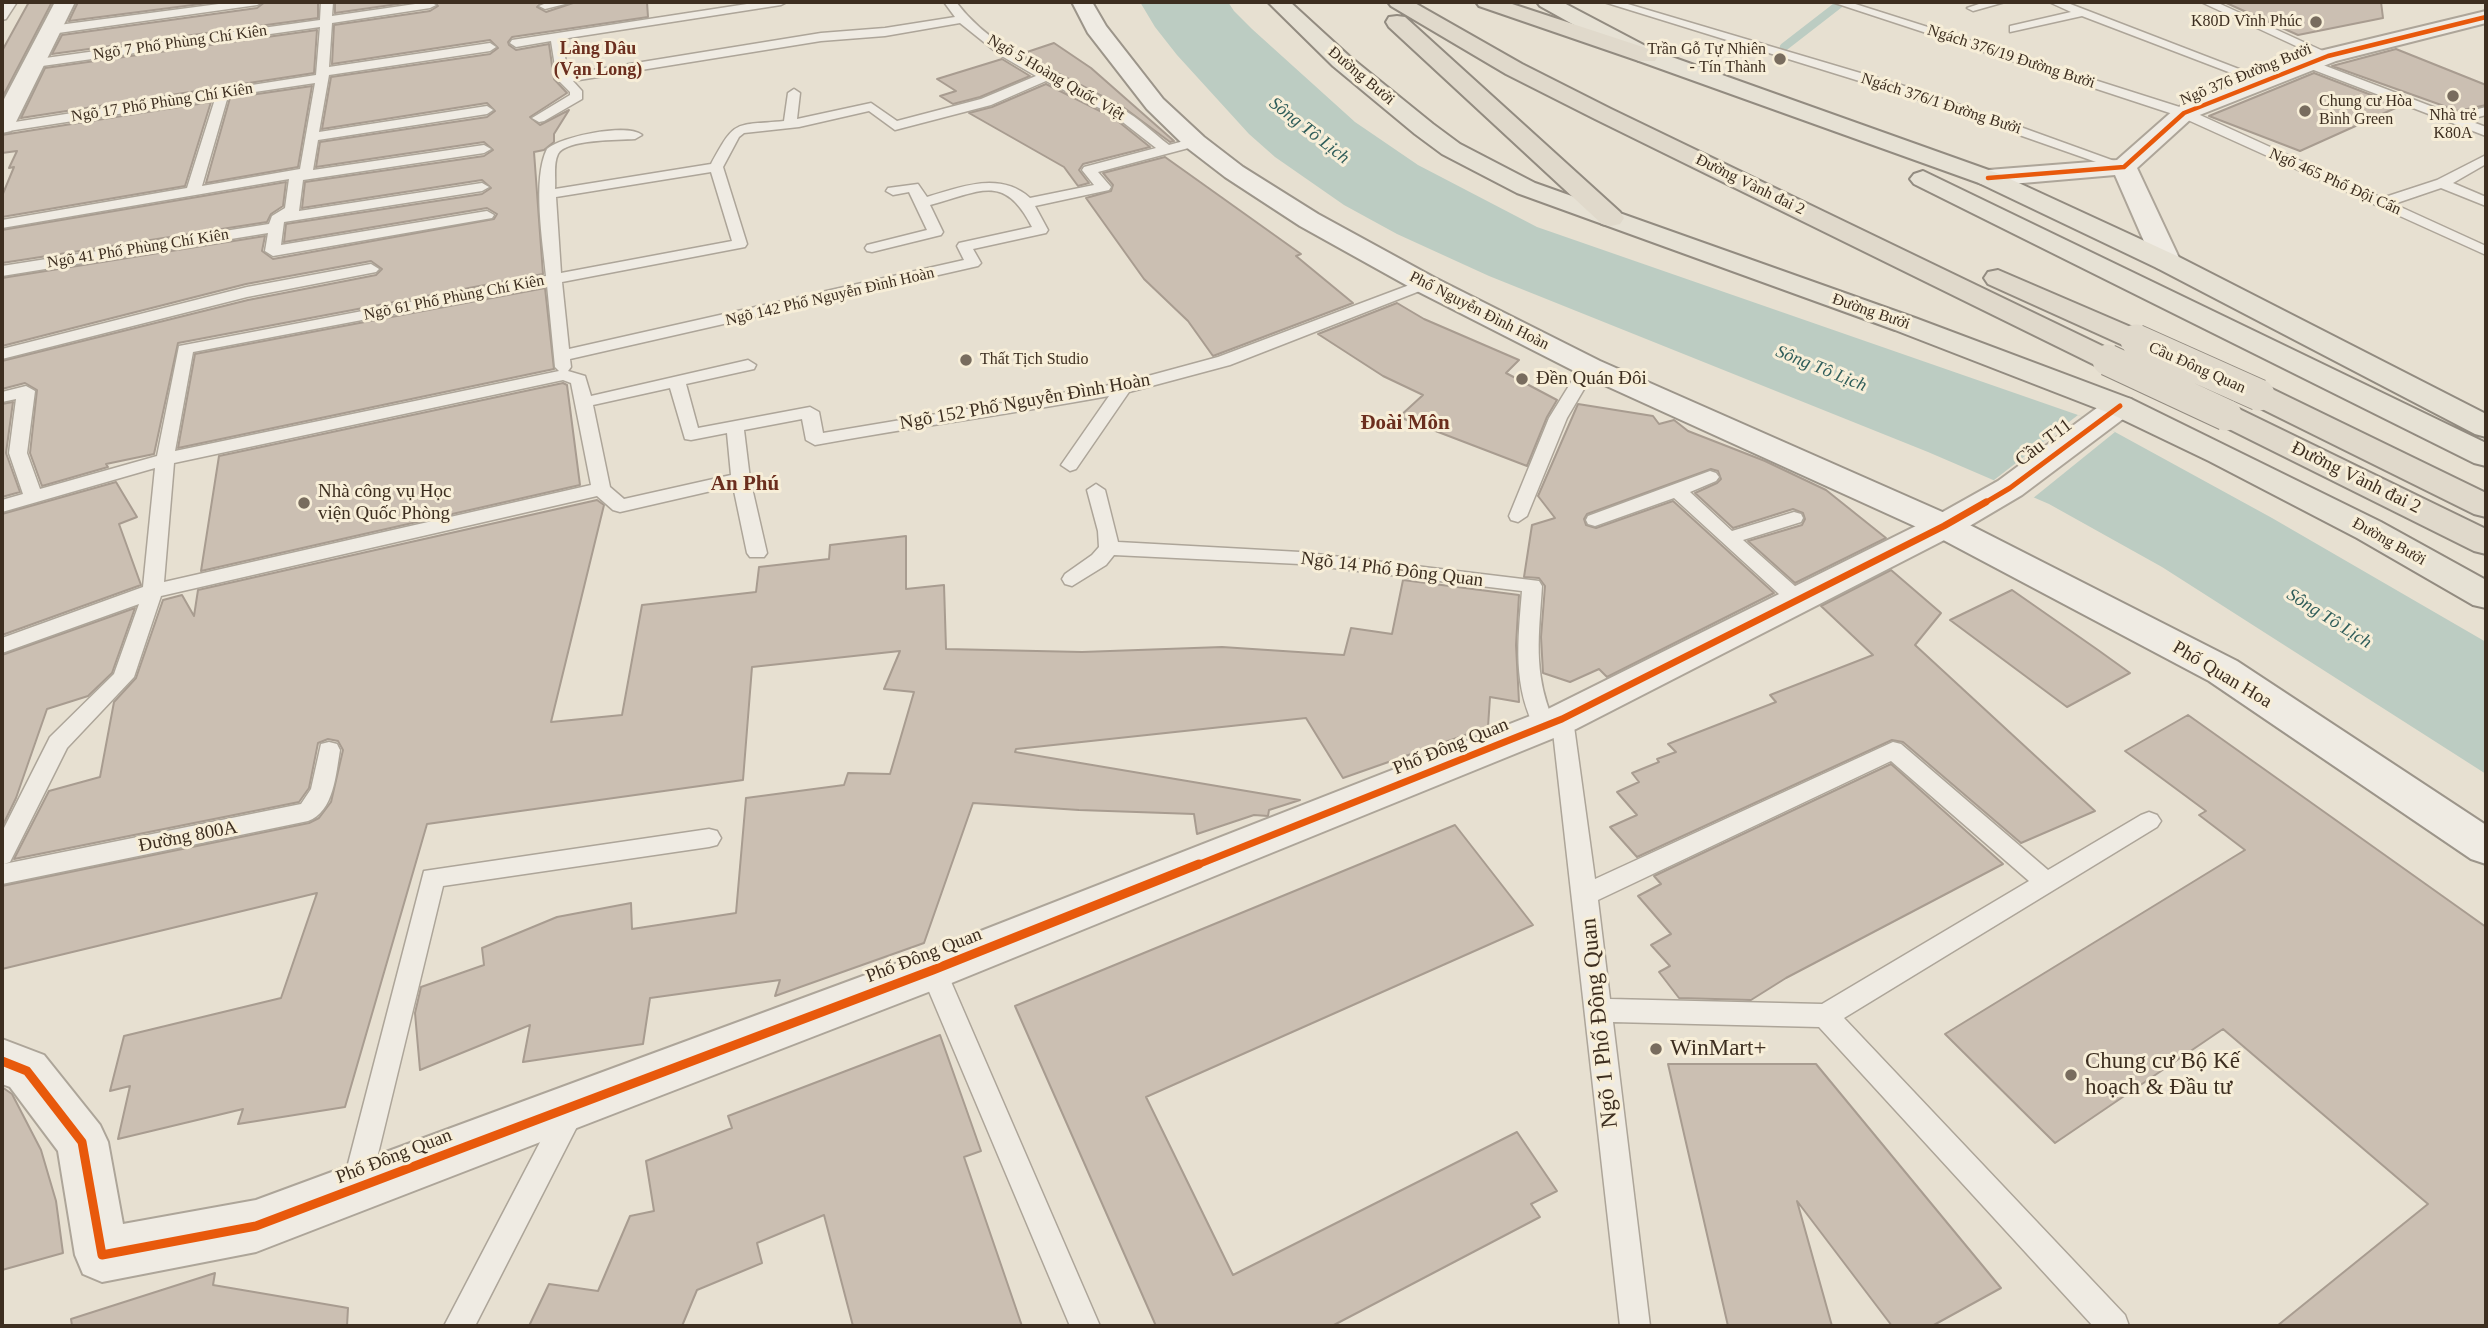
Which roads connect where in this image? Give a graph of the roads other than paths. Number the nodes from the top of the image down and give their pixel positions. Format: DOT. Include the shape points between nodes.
graph roads {
  1 [pos="65,2"];
  2 [pos="257,2"];
  3 [pos="327,2"];
  4 [pos="567,2"];
  5 [pos="781,2"];
  6 [pos="950,2"];
  7 [pos="1082,2"];
  8 [pos="1278,2"];
  9 [pos="1375,2"];
  10 [pos="1398,2"];
  11 [pos="1445,2"];
  12 [pos="1486,2"];
  13 [pos="1548,2"];
  14 [pos="1611,2"];
  15 [pos="1838,2"];
  16 [pos="1999,2"];
  17 [pos="2055,2"];
  18 [pos="2207,2"];
  19 [pos="7,4"];
  20 [pos="430,5"];
  21 [pos="545,6"];
  22 [pos="1973,8"];
  23 [pos="2081,13"];
  24 [pos="2,17"];
  25 [pos="2486,17"];
  26 [pos="961,19"];
  27 [pos="326,21"];
  28 [pos="2014,29"];
  29 [pos="51,30"];
  30 [pos="556,37"];
  31 [pos="516,43"];
  32 [pos="489,47"];
  33 [pos="1647,55"];
  34 [pos="2319,60"];
  35 [pos="35,63"];
  36 [pos="323,75"];
  37 [pos="1045,76"];
  38 [pos="563,79"];
  39 [pos="2264,81"];
  40 [pos="223,93"];
  41 [pos="794,93"];
  42 [pos="878,94"];
  43 [pos="871,107"];
  44 [pos="487,110"];
  45 [pos="2486,111"];
  46 [pos="1807,112"];
  47 [pos="2184,113"];
  48 [pos="539,118"];
  49 [pos="2455,119"];
  50 [pos="790,124"];
  51 [pos="2,127"];
  52 [pos="2486,132"];
  53 [pos="635,135"];
  54 [pos="313,137"];
  55 [pos="1195,142"];
  56 [pos="484,149"];
  57 [pos="1167,150"];
  58 [pos="2486,159"];
  59 [pos="716,167"];
  60 [pos="2124,167"];
  61 [pos="301,175"];
  62 [pos="1988,178"];
  63 [pos="2442,183"];
  64 [pos="482,187"];
  65 [pos="194,190"];
  66 [pos="893,191"];
  67 [pos="548,194"];
  68 [pos="923,202"];
  69 [pos="2486,202"];
  70 [pos="1027,203"];
  71 [pos="2382,203"];
  72 [pos="487,215"];
  73 [pos="1611,218"];
  74 [pos="276,223"];
  75 [pos="2,224"];
  76 [pos="740,244"];
  77 [pos="872,248"];
  78 [pos="2486,251"];
  79 [pos="1947,254"];
  80 [pos="744,260"];
  81 [pos="2167,262"];
  82 [pos="1971,266"];
  83 [pos="371,270"];
  84 [pos="2,271"];
  85 [pos="554,279"];
  86 [pos="1425,284"];
  87 [pos="2239,335"];
  88 [pos="2,355"];
  89 [pos="562,356"];
  90 [pos="2108,360"];
  91 [pos="748,365"];
  92 [pos="1589,367"];
  93 [pos="564,375"];
  94 [pos="677,382"];
  95 [pos="1123,388"];
  96 [pos="2259,395"];
  97 [pos="2,397"];
  98 [pos="586,402"];
  99 [pos="2108,415"];
  100 [pos="2226,415"];
  101 [pos="735,426"];
  102 [pos="2486,427"];
  103 [pos="2486,456"];
  104 [pos="165,460"];
  105 [pos="1070,465"];
  106 [pos="1710,477"];
  107 [pos="741,480"];
  108 [pos="601,489"];
  109 [pos="1096,490"];
  110 [pos="1677,491"];
  111 [pos="33,497"];
  112 [pos="2,506"];
  113 [pos="2486,506"];
  114 [pos="1518,516"];
  115 [pos="1794,518"];
  116 [pos="1595,520"];
  117 [pos="1944,527"];
  118 [pos="1729,538"];
  119 [pos="2486,543"];
  120 [pos="1108,548"];
  121 [pos="757,553"];
  122 [pos="1072,579"];
  123 [pos="153,591"];
  124 [pos="2486,596"];
  125 [pos="1798,600"];
  126 [pos="2,646"];
  127 [pos="1553,723"];
  128 [pos="330,750"];
  129 [pos="2149,821"];
  130 [pos="709,838"];
  131 [pos="2486,847"];
  132 [pos="2,855"];
  133 [pos="2,874"];
  134 [pos="2046,882"];
  135 [pos="1585,895"];
  136 [pos="933,970"];
  137 [pos="1598,1010"];
  138 [pos="1825,1016"];
  139 [pos="2,1061"];
  140 [pos="575,1104"];
  141 [pos="356,1189"];
  142 [pos="458,1326"];
  143 [pos="1085,1326"];
  144 [pos="1635,1326"];
  145 [pos="2114,1326"];
  1 -- 29 [label="street"];
  2 -- 29 [label="lane"];
  3 -- 27 [label="lane"];
  4 -- 21 [label="lane"];
  5 -- 30 [label="lane"];
  6 -- 26 [label="lane, Ngõ 5 Hoàng Quốc Việt"];
  7 -- 55 [label="street, Phố Nguyễn Đình Hoàn" via="1096,28 1155,104"];
  8 -- 73 [label="main road, Đường Bưởi" via="1341,61 1451,149 1526,188"];
  9 -- 73 [label="highway"];
  10 -- 90 [label="highway, Đường Vành đai 2" via="1581,103"];
  11 -- 79 [label="highway, Đường Vành đai 2" via="1612,94"];
  12 -- 33 [label="highway"];
  13 -- 33 [label="main road"];
  14 -- 60 [label="lane, Ngách 376/1 Đường Bưởi" via="1916,94"];
  15 -- 47 [label="lane, Ngách 376/19 Đường Bưởi"];
  16 -- 22 [label="lane"];
  17 -- 23 [label="lane"];
  18 -- 34 [label="lane"];
  19 -- 24 [label="lane"];
  20 -- 27 [label="lane, Ngõ 7 Phố Phùng Chí Kiên"];
  23 -- 28 [label="lane"];
  23 -- 39 [label="lane"];
  25 -- 34 [label="street, Ngõ 376 Đường Bưởi"];
  26 -- 37 [label="lane, Ngõ 5 Hoàng Quốc Việt"];
  26 -- 38 [label="lane"];
  27 -- 35 [label="lane, Ngõ 7 Phố Phùng Chí Kiên"];
  27 -- 36 [label="lane"];
  29 -- 35 [label="street"];
  30 -- 31 [label="lane"];
  30 -- 38 [label="lane"];
  32 -- 36 [label="lane, Ngõ 17 Phố Phùng Chí Kiên"];
  33 -- 46 [label="main road"];
  34 -- 39 [label="street, Ngõ 376 Đường Bưởi"];
  34 -- 49 [label="lane"];
  35 -- 51 [label="street"];
  36 -- 40 [label="lane, Ngõ 17 Phố Phùng Chí Kiên"];
  36 -- 54 [label="lane"];
  37 -- 43 [label="lane" via="986,103 895,126"];
  37 -- 57 [label="lane, Ngõ 5 Hoàng Quốc Việt" via="1122,114"];
  38 -- 48 [label="lane" via="577,96"];
  39 -- 47 [label="street, Ngõ 376 Đường Bưởi"];
  40 -- 51 [label="lane, Ngõ 17 Phố Phùng Chí Kiên"];
  40 -- 65 [label="lane"];
  41 -- 50 [label="lane"];
  42 -- 43 [label="lane" via="862,99"];
  43 -- 50 [label="lane"];
  44 -- 54 [label="lane"];
  45 -- 49 [label="lane"];
  46 -- 62 [label="main road"];
  46 -- 87 [label="main road" via="1894,165"];
  47 -- 60 [label="street, Ngõ 376 Đường Bưởi"];
  47 -- 71 [label="lane, Ngõ 465 Phố Đội Cấn"];
  49 -- 52 [label="lane"];
  50 -- 59 [label="lane" via="735,132"];
  53 -- 67 [label="lane, Ngõ 61 Phố Phùng Chí Kiên" via="559,146 550,157"];
  54 -- 61 [label="lane"];
  55 -- 57 [label="lane"];
  55 -- 86 [label="street, Phố Nguyễn Đình Hoàn" via="1310,220"];
  56 -- 61 [label="lane"];
  57 -- 70 [label="lane" via="1089,170 1104,187"];
  58 -- 63 [label="lane"];
  59 -- 67 [label="lane"];
  59 -- 76 [label="lane"];
  60 -- 62 [label="street"];
  60 -- 81 [label="street"];
  61 -- 65 [label="lane"];
  61 -- 74 [label="lane" via="292,211"];
  62 -- 81 [label="main road"];
  63 -- 69 [label="lane"];
  63 -- 71 [label="lane"];
  64 -- 74 [label="lane, Ngõ 41 Phố Phùng Chí Kiên"];
  65 -- 75 [label="lane"];
  66 -- 68 [label="lane" via="913,187"];
  67 -- 85 [label="lane, Ngõ 61 Phố Phùng Chí Kiên"];
  68 -- 70 [label="lane" via="988,186 1013,191"];
  68 -- 77 [label="lane, Ngõ 142 Phố Nguyễn Đình Hoàn" via="936,232"];
  70 -- 89 [label="lane, Ngõ 142 Phố Nguyễn Đình Hoàn" via="1041,230 964,246 973,263"];
  71 -- 78 [label="lane, Ngõ 465 Phố Đội Cấn"];
  72 -- 74 [label="lane" via="273,251"];
  73 -- 99 [label="main road, Đường Bưởi" via="1905,324"];
  74 -- 84 [label="lane, Ngõ 41 Phố Phùng Chí Kiên"];
  76 -- 80 [label="lane"];
  76 -- 85 [label="lane"];
  81 -- 102 [label="main road"];
  82 -- 96 [label="highway, Cầu Đông Quan, bridge"];
  83 -- 88 [label="lane" via="247,292"];
  85 -- 89 [label="lane"];
  85 -- 104 [label="lane, Ngõ 61 Phố Phùng Chí Kiên" via="186,349"];
  86 -- 92 [label="street, Phố Nguyễn Đình Hoàn"];
  86 -- 95 [label="lane, Ngõ 152 Phố Nguyễn Đình Hoàn" via="1224,361"];
  87 -- 99 [label="main road"];
  87 -- 103 [label="main road"];
  89 -- 93 [label="lane"];
  90 -- 100 [label="highway, Cầu Đông Quan, bridge"];
  91 -- 94 [label="lane"];
  92 -- 114 [label="lane" via="1558,418"];
  92 -- 117 [label="street, Phố Nguyễn Đình Hoàn"];
  93 -- 98 [label="lane" via="579,380"];
  93 -- 104 [label="lane"];
  94 -- 98 [label="lane"];
  94 -- 101 [label="lane, Ngõ 152 Phố Nguyễn Đình Hoàn" via="691,435"];
  95 -- 101 [label="lane, Ngõ 152 Phố Nguyễn Đình Hoàn" via="815,440 810,412"];
  95 -- 105 [label="lane"];
  96 -- 113 [label="highway, Đường Vành đai 2"];
  97 -- 111 [label="lane" via="26,391 18,453"];
  98 -- 108 [label="lane"];
  99 -- 117 [label="street, Cầu T11" via="2010,488"];
  99 -- 124 [label="main road, Đường Bưởi" via="2221,454"];
  100 -- 119 [label="highway, Đường Vành đai 2"];
  101 -- 107 [label="lane"];
  104 -- 111 [label="lane"];
  104 -- 123 [label="lane"];
  106 -- 110 [label="lane"];
  107 -- 108 [label="lane" via="620,506"];
  107 -- 121 [label="lane"];
  108 -- 123 [label="lane"];
  109 -- 120 [label="lane"];
  110 -- 116 [label="lane"];
  110 -- 118 [label="lane"];
  111 -- 112 [label="lane"];
  115 -- 118 [label="lane"];
  117 -- 125 [label="street, Phố Đông Quan"];
  117 -- 131 [label="street, Phố Quan Hoa" via="2223,671"];
  118 -- 125 [label="lane"];
  120 -- 122 [label="lane"];
  120 -- 127 [label="lane, Ngõ 14 Phố Đông Quan" via="1300,558 1532,586 1531,692"];
  123 -- 126 [label="lane"];
  123 -- 132 [label="lane" via="123,677 58,743"];
  125 -- 127 [label="street, Phố Đông Quan"];
  127 -- 135 [label="lane, Ngõ 1 Phố Đông Quan"];
  127 -- 136 [label="street, Phố Đông Quan"];
  128 -- 133 [label="lane, Đường 800A" via="321,791 308,812"];
  129 -- 134 [label="lane"];
  130 -- 141 [label="lane" via="433,878"];
  134 -- 135 [label="lane" via="1893,750"];
  134 -- 138 [label="lane"];
  135 -- 137 [label="lane, Ngõ 1 Phố Đông Quan"];
  136 -- 140 [label="street, Phố Đông Quan"];
  136 -- 143 [label="lane"];
  137 -- 138 [label="lane"];
  137 -- 144 [label="lane, Ngõ 1 Phố Đông Quan"];
  138 -- 145 [label="lane"];
  139 -- 141 [label="street, Phố Đông Quan" via="27,1071 82,1142 102,1255 256,1226"];
  140 -- 141 [label="street, Phố Đông Quan"];
  140 -- 142 [label="lane"];
}
